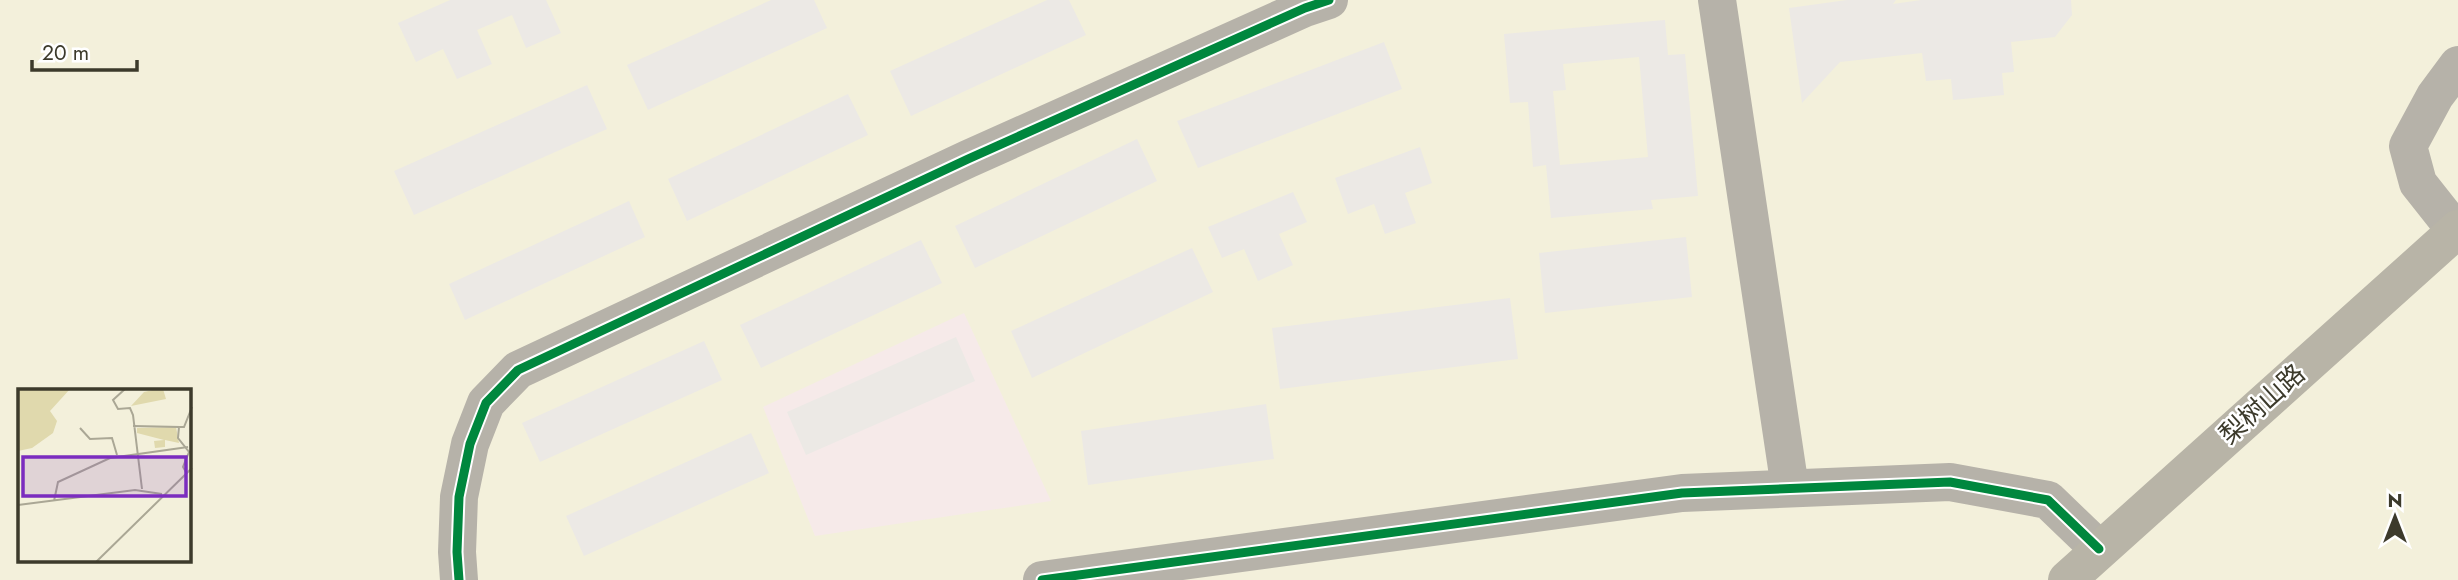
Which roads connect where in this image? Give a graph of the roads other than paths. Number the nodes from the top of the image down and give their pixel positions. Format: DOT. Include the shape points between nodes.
graph roads {
  1 [pos="1329,0"];
  2 [pos="1717,0"];
  3 [pos="2458,65"];
  4 [pos="2457,230"];
  5 [pos="1790,488"];
  6 [pos="2099,550"];
  7 [pos="459,580"];
  8 [pos="1042,580"];
  9 [pos="2067,580"];
  1 -- 7 [label="street" via="968,159 518,370 486,403 470,444 459,497"];
  2 -- 5 [label="street"];
  3 -- 4 [label="street" via="2408,146 2418,183"];
  4 -- 6 [label="main road, 梨树山路"];
  5 -- 6 [label="street" via="1950,482 2048,500"];
  5 -- 8 [label="street" via="1682,493"];
  6 -- 9 [label="main road, 梨树山路"];
}
